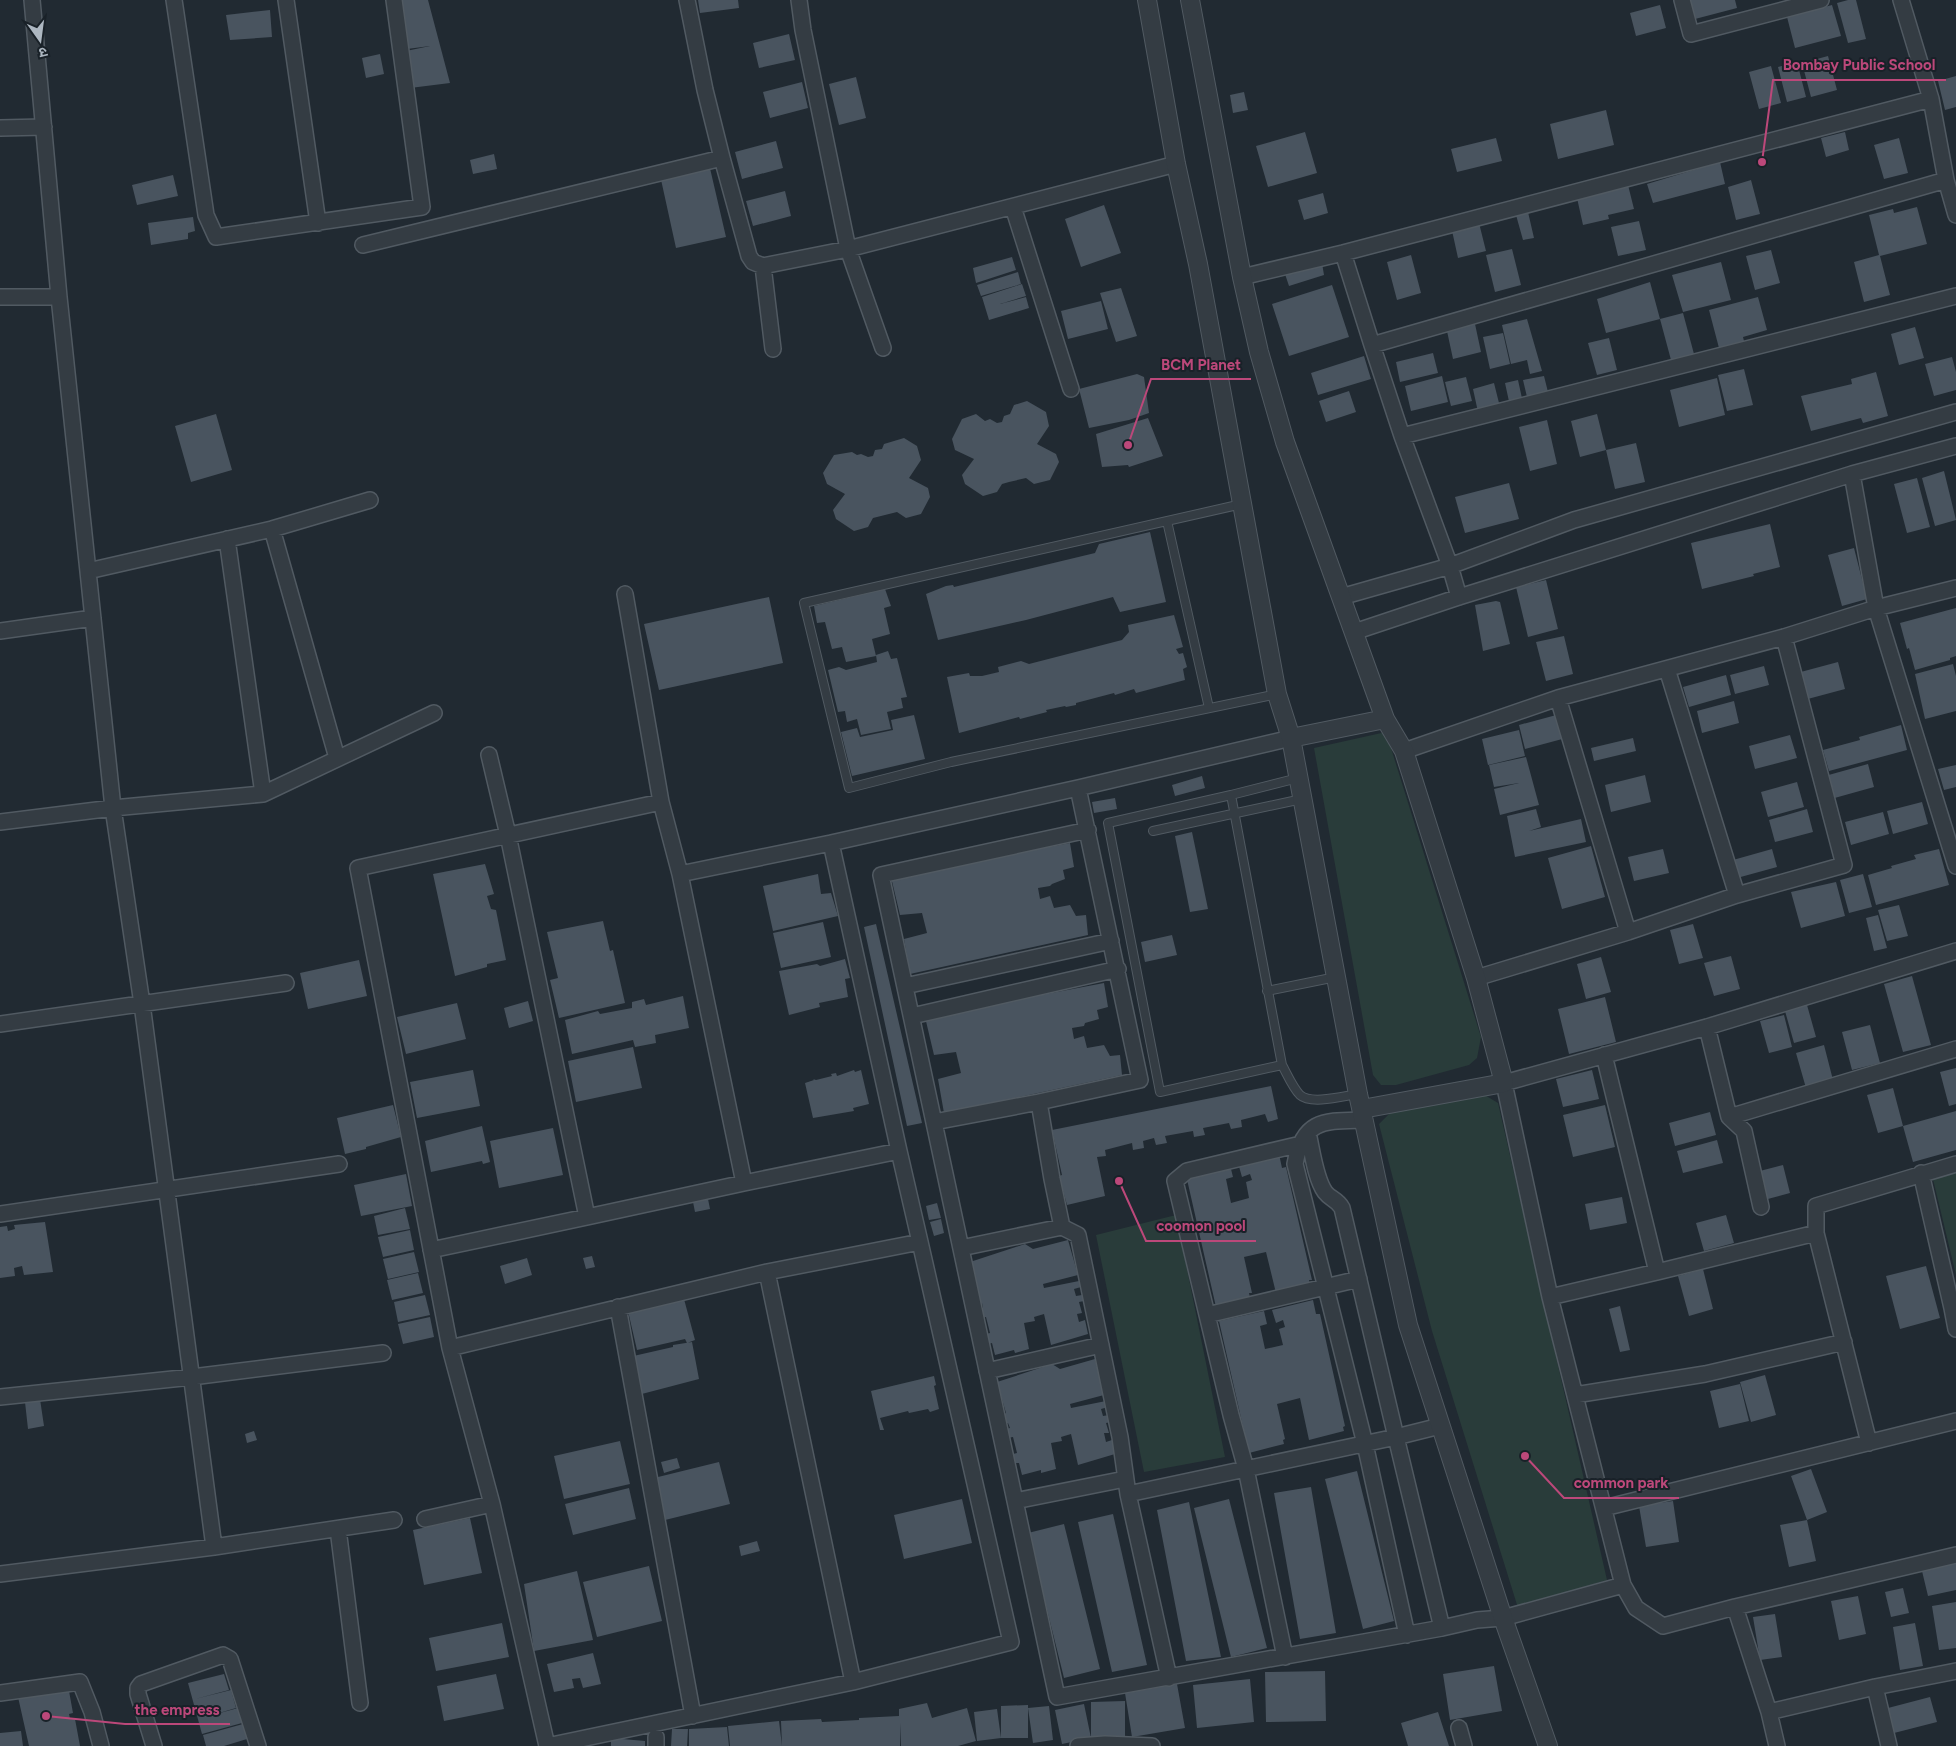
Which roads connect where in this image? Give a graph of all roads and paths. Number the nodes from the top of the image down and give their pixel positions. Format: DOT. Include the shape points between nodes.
graph roads {
  1 [pos="32,0"];
  2 [pos="174,0"];
  3 [pos="286,0"];
  4 [pos="394,0"];
  5 [pos="687,0"];
  6 [pos="799,0"];
  7 [pos="1147,0"];
  8 [pos="1190,0"];
  9 [pos="1682,0"];
  10 [pos="1821,0"];
  11 [pos="1901,0"];
  12 [pos="1792,4"];
  13 [pos="1931,99"];
  14 [pos="44,127"];
  15 [pos="0,128"];
  16 [pos="722,158"];
  17 [pos="1176,164"];
  18 [pos="1946,180"];
  19 [pos="1013,207"];
  20 [pos="1956,216"];
  21 [pos="318,223"];
  22 [pos="363,245"];
  23 [pos="848,249"];
  24 [pos="1343,253"];
  25 [pos="763,266"];
  26 [pos="1242,277"];
  27 [pos="1956,296"];
  28 [pos="0,297"];
  29 [pos="59,297"];
  30 [pos="1372,345"];
  31 [pos="883,348"];
  32 [pos="774,349"];
  33 [pos="1070,389"];
  34 [pos="1956,412"];
  35 [pos="1402,436"];
  36 [pos="1956,446"];
  37 [pos="1852,474"];
  38 [pos="370,500"];
  39 [pos="1242,504"];
  40 [pos="1167,521"];
  41 [pos="272,529"];
  42 [pos="227,539"];
  43 [pos="1450,566"];
  44 [pos="88,571"];
  45 [pos="1956,588"];
  46 [pos="624,594"];
  47 [pos="1341,597"];
  48 [pos="1459,597"];
  49 [pos="1876,608"];
  50 [pos="93,618"];
  51 [pos="0,631"];
  52 [pos="1354,632"];
  53 [pos="1784,637"];
  54 [pos="1667,669"];
  55 [pos="1277,694"];
  56 [pos="1558,698"];
  57 [pos="1209,708"];
  58 [pos="434,713"];
  59 [pos="1385,719"];
  60 [pos="1290,738"];
  61 [pos="1404,751"];
  62 [pos="489,756"];
  63 [pos="337,758"];
  64 [pos="1298,778"];
  65 [pos="1078,788"];
  66 [pos="263,794"];
  67 [pos="1231,795"];
  68 [pos="1302,799"];
  69 [pos="661,802"];
  70 [pos="113,808"];
  71 [pos="1234,814"];
  72 [pos="0,822"];
  73 [pos="1088,830"];
  74 [pos="1153,832"];
  75 [pos="508,835"];
  76 [pos="831,842"];
  77 [pos="1956,866"];
  78 [pos="680,874"];
  79 [pos="1737,895"];
  80 [pos="1628,932"];
  81 [pos="1111,941"];
  82 [pos="1956,951"];
  83 [pos="1118,970"];
  84 [pos="1336,977"];
  85 [pos="1476,978"];
  86 [pos="286,983"];
  87 [pos="905,986"];
  88 [pos="1268,991"];
  89 [pos="142,1004"];
  90 [pos="912,1016"];
  91 [pos="0,1024"];
  92 [pos="1707,1027"];
  93 [pos="1956,1049"];
  94 [pos="1604,1055"];
  95 [pos="1282,1065"];
  96 [pos="1504,1083"];
  97 [pos="1039,1102"];
  98 [pos="1361,1108"];
  99 [pos="1730,1116"];
  100 [pos="934,1122"];
  101 [pos="1305,1138"];
  102 [pos="899,1151"];
  103 [pos="339,1164"];
  104 [pos="1956,1164"];
  105 [pos="1921,1173"];
  106 [pos="744,1183"];
  107 [pos="166,1189"];
  108 [pos="1761,1207"];
  109 [pos="0,1214"];
  110 [pos="586,1217"];
  111 [pos="1062,1227"];
  112 [pos="1816,1233"];
  113 [pos="920,1242"];
  114 [pos="961,1248"];
  115 [pos="431,1250"];
  116 [pos="767,1272"];
  117 [pos="1656,1272"];
  118 [pos="1359,1279"];
  119 [pos="1326,1287"];
  120 [pos="1550,1297"];
  121 [pos="618,1307"];
  122 [pos="1954,1308"];
  123 [pos="1207,1315"];
  124 [pos="1956,1329"];
  125 [pos="1844,1342"];
  126 [pos="1101,1345"];
  127 [pos="450,1348"];
  128 [pos="383,1353"];
  129 [pos="987,1371"];
  130 [pos="192,1377"];
  131 [pos="1575,1395"];
  132 [pos="0,1397"];
  133 [pos="1956,1422"];
  134 [pos="1440,1426"];
  135 [pos="1396,1437"];
  136 [pos="1869,1443"];
  137 [pos="1365,1444"];
  138 [pos="1246,1469"];
  139 [pos="1127,1486"];
  140 [pos="1015,1501"];
  141 [pos="492,1504"];
  142 [pos="1604,1508"];
  143 [pos="425,1519"];
  144 [pos="394,1520"];
  145 [pos="338,1529"];
  146 [pos="214,1547"];
  147 [pos="1956,1555"];
  148 [pos="0,1574"];
  149 [pos="1623,1585"];
  150 [pos="1734,1607"];
  151 [pos="1503,1618"];
  152 [pos="1442,1628"];
  153 [pos="1407,1635"];
  154 [pos="1285,1657"];
  155 [pos="1956,1671"];
  156 [pos="1169,1678"];
  157 [pos="853,1682"];
  158 [pos="1875,1687"];
  159 [pos="0,1693"];
  160 [pos="360,1703"];
  161 [pos="1770,1712"];
  162 [pos="693,1716"];
  163 [pos="1459,1728"];
  164 [pos="1105,1745"];
  165 [pos="101,1746"];
  166 [pos="154,1746"];
  167 [pos="258,1746"];
  168 [pos="1078,1746"];
  169 [pos="1152,1746"];
  170 [pos="1464,1746"];
  171 [pos="1548,1746"];
  172 [pos="1777,1746"];
  173 [pos="1889,1746"];
  1 -- 14 [label="street"];
  2 -- 21 [label="street" via="206,215 216,237"];
  3 -- 21 [label="street"];
  4 -- 21 [label="street" via="422,207"];
  5 -- 16 [label="street"];
  6 -- 23 [label="street" via="802,30"];
  7 -- 17 [label="street"];
  8 -- 26 [label="street"];
  9 -- 12 [label="street" via="1691,34"];
  10 -- 12 [label="street"];
  11 -- 13 [label="street"];
  13 -- 18 [label="street"];
  13 -- 24 [label="street"];
  14 -- 15 [label="street"];
  14 -- 29 [label="street"];
  16 -- 22 [label="street"];
  16 -- 25 [label="street" via="749,256"];
  17 -- 19 [label="street"];
  17 -- 39 [label="street" via="1198,264"];
  18 -- 20 [label="street"];
  18 -- 30 [label="street"];
  19 -- 23 [label="street"];
  19 -- 33 [label="street"];
  23 -- 25 [label="street"];
  23 -- 31 [label="street"];
  24 -- 26 [label="street"];
  24 -- 30 [label="street"];
  25 -- 32 [label="street"];
  26 -- 47 [label="street" via="1285,442"];
  27 -- 35 [label="street"];
  28 -- 29 [label="street"];
  29 -- 44 [label="street"];
  30 -- 35 [label="street"];
  34 -- 43 [label="street" via="1574,520"];
  35 -- 43 [label="street"];
  36 -- 37 [label="street"];
  37 -- 48 [label="street"];
  37 -- 49 [label="street"];
  38 -- 41 [label="street"];
  39 -- 40 [label="lane"];
  39 -- 55 [label="street"];
  40 -- 57 [label="lane"];
  40 -- 57 [label="lane" via="804,604 849,788 951,762"];
  41 -- 42 [label="street"];
  41 -- 63 [label="street"];
  42 -- 44 [label="street"];
  42 -- 66 [label="street"];
  43 -- 47 [label="street"];
  43 -- 48 [label="street"];
  44 -- 50 [label="street"];
  45 -- 49 [label="street"];
  46 -- 69 [label="street"];
  47 -- 52 [label="street"];
  48 -- 52 [label="street"];
  49 -- 53 [label="street"];
  49 -- 77 [label="street"];
  50 -- 51 [label="street"];
  50 -- 70 [label="street"];
  52 -- 59 [label="street"];
  53 -- 54 [label="street"];
  53 -- 79 [label="street" via="1844,865"];
  54 -- 56 [label="street"];
  54 -- 79 [label="street"];
  55 -- 57 [label="lane"];
  55 -- 60 [label="street"];
  56 -- 61 [label="street"];
  56 -- 80 [label="street"];
  58 -- 63 [label="street"];
  59 -- 60 [label="street"];
  59 -- 61 [label="street"];
  60 -- 64 [label="street"];
  60 -- 65 [label="street"];
  61 -- 85 [label="street"];
  62 -- 75 [label="street"];
  63 -- 66 [label="street"];
  64 -- 67 [label="lane"];
  64 -- 68 [label="street"];
  65 -- 73 [label="street"];
  65 -- 76 [label="street"];
  66 -- 70 [label="street"];
  67 -- 71 [label="lane"];
  67 -- 95 [label="lane" via="1108,823 1160,1092"];
  68 -- 71 [label="lane"];
  68 -- 84 [label="street"];
  69 -- 75 [label="street"];
  69 -- 78 [label="street"];
  70 -- 72 [label="street"];
  70 -- 89 [label="street"];
  71 -- 74 [label="lane"];
  71 -- 88 [label="lane"];
  73 -- 81 [label="street"];
  73 -- 87 [label="street" via="881,875"];
  75 -- 110 [label="street"];
  75 -- 115 [label="street" via="358,868"];
  76 -- 78 [label="street"];
  76 -- 102 [label="street"];
  78 -- 106 [label="street"];
  79 -- 80 [label="street"];
  80 -- 85 [label="street"];
  81 -- 83 [label="street"];
  81 -- 87 [label="street"];
  82 -- 92 [label="street"];
  83 -- 90 [label="street"];
  83 -- 97 [label="street" via="1140,1080"];
  84 -- 88 [label="lane"];
  84 -- 98 [label="street"];
  85 -- 96 [label="street"];
  86 -- 89 [label="street"];
  87 -- 90 [label="street"];
  88 -- 95 [label="lane"];
  89 -- 91 [label="street"];
  89 -- 107 [label="street"];
  90 -- 100 [label="street"];
  92 -- 94 [label="street"];
  92 -- 99 [label="street"];
  93 -- 99 [label="street"];
  94 -- 96 [label="street"];
  94 -- 117 [label="street"];
  95 -- 98 [label="lane" via="1300,1095 1308,1100"];
  96 -- 98 [label="street"];
  96 -- 120 [label="street"];
  97 -- 100 [label="street"];
  97 -- 111 [label="street"];
  98 -- 101 [label="street" via="1312,1128"];
  98 -- 134 [label="street" via="1408,1325"];
  99 -- 108 [label="street" via="1744,1131"];
  100 -- 114 [label="street"];
  101 -- 118 [label="street" via="1319,1181 1342,1208"];
  101 -- 119 [label="street" via="1297,1149 1295,1164"];
  101 -- 123 [label="street" via="1186,1171 1175,1181"];
  102 -- 106 [label="street"];
  102 -- 113 [label="street"];
  103 -- 107 [label="street"];
  104 -- 105 [label="street"];
  105 -- 112 [label="street" via="1816,1206"];
  105 -- 122 [label="street"];
  106 -- 110 [label="street"];
  107 -- 109 [label="street"];
  107 -- 130 [label="street"];
  110 -- 115 [label="street"];
  111 -- 114 [label="street"];
  111 -- 126 [label="street" via="1078,1235"];
  112 -- 117 [label="street"];
  112 -- 125 [label="street"];
  113 -- 116 [label="street"];
  113 -- 157 [label="street" via="1011,1642"];
  114 -- 129 [label="street"];
  115 -- 127 [label="street"];
  116 -- 121 [label="street"];
  116 -- 157 [label="street"];
  117 -- 120 [label="street"];
  118 -- 119 [label="street"];
  118 -- 135 [label="street"];
  119 -- 123 [label="street"];
  119 -- 137 [label="street"];
  120 -- 131 [label="street"];
  121 -- 127 [label="street"];
  121 -- 162 [label="street"];
  122 -- 124 [label="street"];
  123 -- 138 [label="street"];
  125 -- 131 [label="street" via="1705,1374"];
  125 -- 136 [label="street"];
  126 -- 129 [label="street"];
  126 -- 139 [label="street"];
  127 -- 141 [label="street"];
  128 -- 130 [label="street"];
  129 -- 140 [label="street"];
  130 -- 132 [label="street"];
  130 -- 146 [label="street"];
  131 -- 142 [label="street"];
  133 -- 136 [label="street"];
  134 -- 135 [label="street"];
  134 -- 151 [label="street"];
  135 -- 137 [label="street"];
  135 -- 152 [label="street"];
  136 -- 142 [label="street"];
  137 -- 138 [label="street"];
  137 -- 153 [label="street"];
  138 -- 139 [label="street"];
  138 -- 154 [label="street"];
  139 -- 140 [label="street"];
  139 -- 156 [label="street"];
  140 -- 156 [label="street" via="1057,1697"];
  141 -- 143 [label="street"];
  141 -- 162 [label="street" via="547,1746"];
  142 -- 149 [label="street"];
  144 -- 145 [label="street"];
  145 -- 146 [label="street"];
  145 -- 160 [label="street"];
  146 -- 148 [label="street"];
  147 -- 150 [label="street"];
  149 -- 150 [label="street" via="1636,1608 1662,1626"];
  149 -- 151 [label="street"];
  150 -- 161 [label="street"];
  151 -- 152 [label="street"];
  151 -- 171 [label="street"];
  152 -- 153 [label="street"];
  153 -- 154 [label="street"];
  154 -- 156 [label="street"];
  155 -- 158 [label="street"];
  157 -- 162 [label="street"];
  158 -- 161 [label="street"];
  158 -- 173 [label="street"];
  159 -- 165 [label="street" via="80,1682"];
  161 -- 172 [label="street"];
  163 -- 170 [label="street"];
  164 -- 168 [label="street"];
  164 -- 169 [label="street"];
  166 -- 167 [label="street" via="138,1688 141,1684 222,1655 230,1659"];
}
